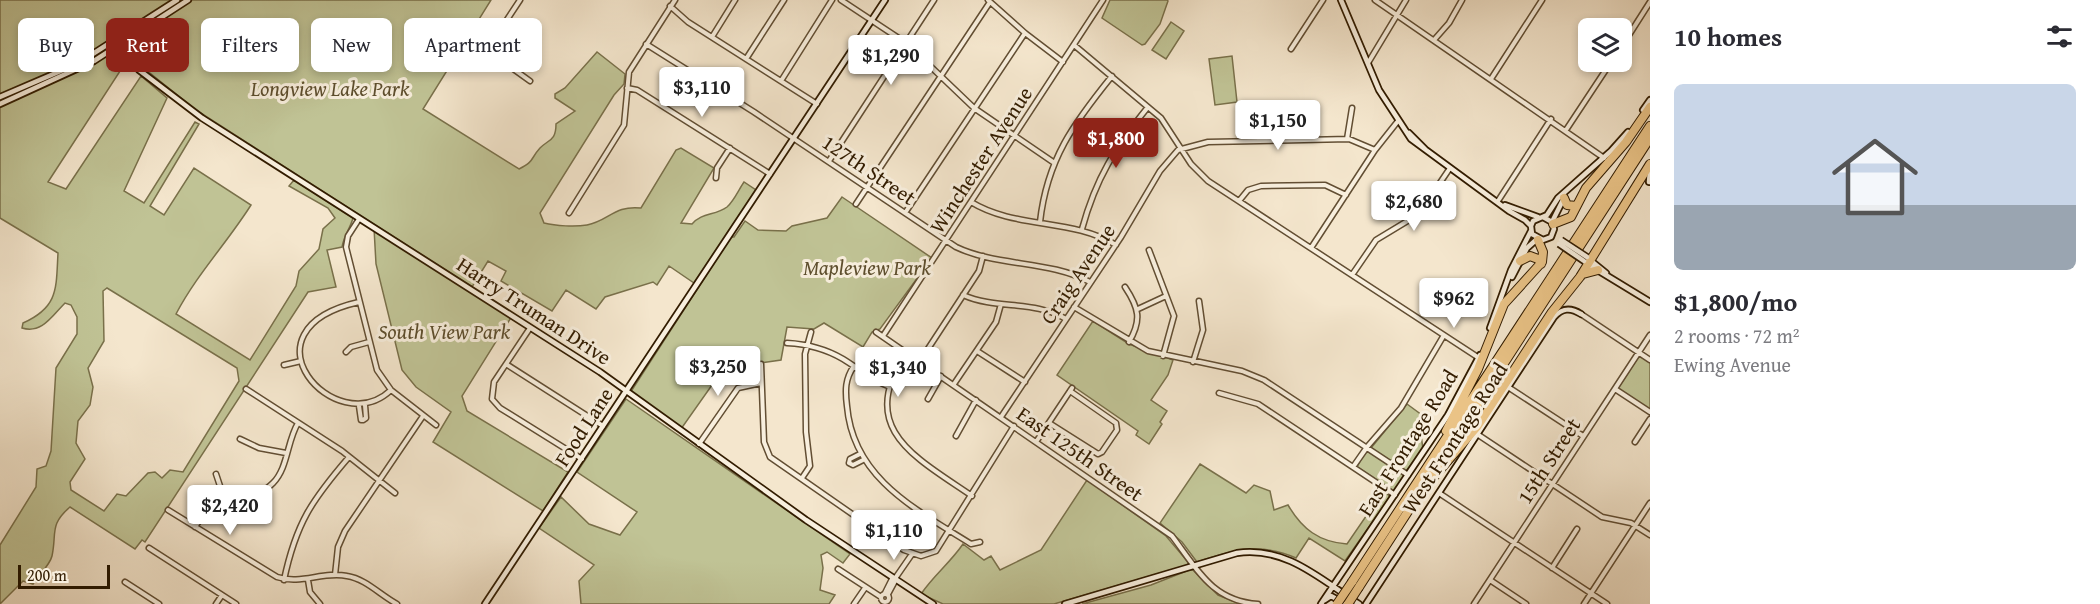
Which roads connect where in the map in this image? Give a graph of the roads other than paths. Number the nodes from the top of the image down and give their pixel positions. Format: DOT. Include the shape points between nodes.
graph roads {
  1 [pos="177,0"];
  2 [pos="188,0"];
  3 [pos="520,0"];
  4 [pos="675,0"];
  5 [pos="735,0"];
  6 [pos="784,0"];
  7 [pos="832,0"];
  8 [pos="841,0"];
  9 [pos="885,0"];
  10 [pos="934,0"];
  11 [pos="1323,0"];
  12 [pos="1341,0"];
  13 [pos="1375,0"];
  14 [pos="1406,0"];
  15 [pos="1462,0"];
  16 [pos="1542,0"];
  17 [pos="989,1"];
  18 [pos="1102,1"];
  19 [pos="1650,2"];
  20 [pos="670,6"];
  21 [pos="1396,15"];
  22 [pos="152,18"];
  23 [pos="158,18"];
  24 [pos="872,19"];
  25 [pos="1632,30"];
  26 [pos="1025,33"];
  27 [pos="712,38"];
  28 [pos="1434,40"];
  29 [pos="906,43"];
  30 [pos="646,44"];
  31 [pos="1074,45"];
  32 [pos="106,48"];
  33 [pos="1291,49"];
  34 [pos="106,50"];
  35 [pos="746,59"];
  36 [pos="1063,61"];
  37 [pos="1367,63"];
  38 [pos="141,72"];
  39 [pos="1604,72"];
  40 [pos="1112,76"];
  41 [pos="939,77"];
  42 [pos="1491,79"];
  43 [pos="530,81"];
  44 [pos="781,81"];
  45 [pos="627,88"];
  46 [pos="0,97"];
  47 [pos="1650,100"];
  48 [pos="0,104"];
  49 [pos="817,104"];
  50 [pos="1148,107"];
  51 [pos="1650,107"];
  52 [pos="974,108"];
  53 [pos="1352,108"];
  54 [pos="1551,119"];
  55 [pos="1398,121"];
  56 [pos="1650,126"];
  57 [pos="1566,130"];
  58 [pos="1014,136"];
  59 [pos="794,138"];
  60 [pos="1650,138"];
  61 [pos="1347,139"];
  62 [pos="730,148"];
  63 [pos="1182,148"];
  64 [pos="1375,150"];
  65 [pos="1604,158"];
  66 [pos="829,161"];
  67 [pos="1053,162"];
  68 [pos="1650,164"];
  69 [pos="1450,168"];
  70 [pos="1650,171"];
  71 [pos="770,174"];
  72 [pos="716,178"];
  73 [pos="1576,183"];
  74 [pos="1649,183"];
  75 [pos="867,187"];
  76 [pos="1346,195"];
  77 [pos="1564,198"];
  78 [pos="1239,201"];
  79 [pos="1498,201"];
  80 [pos="971,202"];
  81 [pos="856,204"];
  82 [pos="1505,206"];
  83 [pos="1576,206"];
  84 [pos="569,213"];
  85 [pos="905,213"];
  86 [pos="1541,217"];
  87 [pos="359,219"];
  88 [pos="1040,222"];
  89 [pos="1553,226"];
  90 [pos="1082,229"];
  91 [pos="1531,229"];
  92 [pos="1540,239"];
  93 [pos="945,241"];
  94 [pos="1560,242"];
  95 [pos="1116,245"];
  96 [pos="1311,248"];
  97 [pos="1149,250"];
  98 [pos="1596,251"];
  99 [pos="983,256"];
  100 [pos="1520,261"];
  101 [pos="1587,261"];
  102 [pos="1541,264"];
  103 [pos="1602,271"];
  104 [pos="1352,275"];
  105 [pos="1580,277"];
  106 [pos="1090,282"];
  107 [pos="1125,287"];
  108 [pos="1505,290"];
  109 [pos="963,295"];
  110 [pos="1166,296"];
  111 [pos="1198,301"];
  112 [pos="359,302"];
  113 [pos="1650,302"];
  114 [pos="1000,304"];
  115 [pos="1074,307"];
  116 [pos="1138,309"];
  117 [pos="1581,314"];
  118 [pos="1066,319"];
  119 [pos="530,328"];
  120 [pos="811,332"];
  121 [pos="876,332"];
  122 [pos="1444,335"];
  123 [pos="1650,335"];
  124 [pos="883,336"];
  125 [pos="369,342"];
  126 [pos="1129,342"];
  127 [pos="787,343"];
  128 [pos="806,346"];
  129 [pos="977,351"];
  130 [pos="346,352"];
  131 [pos="907,352"];
  132 [pos="1639,352"];
  133 [pos="1162,356"];
  134 [pos="1479,358"];
  135 [pos="1650,360"];
  136 [pos="301,361"];
  137 [pos="920,361"];
  138 [pos="1193,362"];
  139 [pos="506,364"];
  140 [pos="761,364"];
  141 [pos="284,365"];
  142 [pos="854,366"];
  143 [pos="941,376"];
  144 [pos="1024,382"];
  145 [pos="761,383"];
  146 [pos="954,384"];
  147 [pos="888,386"];
  148 [pos="1509,387"];
  149 [pos="246,389"];
  150 [pos="1615,389"];
  151 [pos="391,390"];
  152 [pos="626,393"];
  153 [pos="1219,393"];
  154 [pos="928,399"];
  155 [pos="976,400"];
  156 [pos="365,405"];
  157 [pos="359,406"];
  158 [pos="1650,412"];
  159 [pos="423,416"];
  160 [pos="1001,417"];
  161 [pos="1650,419"];
  162 [pos="298,423"];
  163 [pos="1049,423"];
  164 [pos="436,425"];
  165 [pos="1014,426"];
  166 [pos="603,427"];
  167 [pos="1477,434"];
  168 [pos="956,436"];
  169 [pos="1583,436"];
  170 [pos="240,438"];
  171 [pos="1036,442"];
  172 [pos="1635,442"];
  173 [pos="699,444"];
  174 [pos="1366,447"];
  175 [pos="286,453"];
  176 [pos="860,454"];
  177 [pos="349,457"];
  178 [pos="582,459"];
  179 [pos="1432,459"];
  180 [pos="863,460"];
  181 [pos="1353,467"];
  182 [pos="216,474"];
  183 [pos="1409,476"];
  184 [pos="802,478"];
  185 [pos="380,482"];
  186 [pos="1552,484"];
  187 [pos="258,493"];
  188 [pos="395,493"];
  189 [pos="1439,493"];
  190 [pos="972,496"];
  191 [pos="1395,496"];
  192 [pos="1416,496"];
  193 [pos="224,498"];
  194 [pos="1650,503"];
  195 [pos="168,510"];
  196 [pos="256,518"];
  197 [pos="1635,525"];
  198 [pos="195,526"];
  199 [pos="1577,529"];
  200 [pos="949,531"];
  201 [pos="1650,535"];
  202 [pos="980,542"];
  203 [pos="1514,543"];
  204 [pos="149,548"];
  205 [pos="912,554"];
  206 [pos="1195,566"];
  207 [pos="1552,568"];
  208 [pos="838,569"];
  209 [pos="335,575"];
  210 [pos="284,580"];
  211 [pos="308,580"];
  212 [pos="894,580"];
  213 [pos="1490,580"];
  214 [pos="125,582"];
  215 [pos="1355,584"];
  216 [pos="1332,586"];
  217 [pos="865,588"];
  218 [pos="1591,593"];
  219 [pos="222,595"];
  220 [pos="885,595"];
  221 [pos="890,602"];
  222 [pos="1322,603"];
  223 [pos="159,604"];
  224 [pos="216,604"];
  225 [pos="236,604"];
  226 [pos="320,604"];
  227 [pos="396,604"];
  228 [pos="485,604"];
  229 [pos="854,604"];
  230 [pos="933,604"];
  231 [pos="1065,604"];
  232 [pos="1258,604"];
  233 [pos="1337,604"];
  234 [pos="1347,604"];
  235 [pos="1359,604"];
  236 [pos="1366,604"];
  237 [pos="1474,604"];
  238 [pos="1526,604"];
  239 [pos="1584,604"];
  240 [pos="1607,604"];
  1 -- 22 [label="main road"];
  2 -- 23 [label="main road"];
  3 -- 43 [label="street" via="488,50"];
  4 -- 20 [label="street"];
  5 -- 27 [label="street"];
  6 -- 35 [label="street"];
  7 -- 44 [label="street"];
  8 -- 24 [label="street"];
  9 -- 24 [label="main road, Food Lane"];
  10 -- 29 [label="street"];
  11 -- 33 [label="street"];
  12 -- 37 [label="main road"];
  13 -- 21 [label="street"];
  14 -- 21 [label="street"];
  15 -- 28 [label="street"];
  16 -- 42 [label="street"];
  17 -- 26 [label="street"];
  17 -- 41 [label="street"];
  18 -- 31 [label="street, Winchester Avenue"];
  19 -- 25 [label="street"];
  20 -- 27 [label="street"];
  20 -- 30 [label="street"];
  21 -- 28 [label="street"];
  21 -- 37 [label="street"];
  24 -- 29 [label="street"];
  24 -- 49 [label="main road, Food Lane"];
  26 -- 36 [label="street"];
  26 -- 52 [label="street"];
  27 -- 35 [label="street"];
  28 -- 42 [label="street"];
  29 -- 41 [label="street"];
  29 -- 66 [label="street"];
  30 -- 45 [label="street" via="629,72"];
  30 -- 59 [label="street, 127th Street"];
  31 -- 36 [label="street, Winchester Avenue"];
  31 -- 40 [label="street"];
  32 -- 46 [label="main road"];
  34 -- 48 [label="main road" via="74,72"];
  35 -- 44 [label="street"];
  36 -- 58 [label="street, Winchester Avenue"];
  37 -- 55 [label="main road"];
  38 -- 87 [label="main road, Harry Truman Drive" via="189,109"];
  39 -- 57 [label="street"];
  40 -- 50 [label="street"];
  40 -- 67 [label="street" via="1080,116"];
  41 -- 52 [label="street"];
  41 -- 75 [label="street"];
  42 -- 54 [label="street"];
  44 -- 49 [label="street"];
  45 -- 62 [label="street" via="637,90"];
  45 -- 84 [label="street" via="624,125"];
  47 -- 65 [label="main road" via="1624,139"];
  49 -- 59 [label="main road, Food Lane"];
  50 -- 63 [label="street" via="1168,125"];
  50 -- 90 [label="street" via="1104,167"];
  51 -- 83 [label="highway" via="1626,142 1588,184"];
  52 -- 58 [label="street"];
  52 -- 85 [label="street"];
  53 -- 61 [label="street"];
  54 -- 57 [label="street"];
  54 -- 79 [label="street"];
  55 -- 64 [label="street"];
  55 -- 69 [label="main road" via="1411,139"];
  56 -- 179 [label="highway"];
  57 -- 65 [label="street"];
  58 -- 67 [label="street"];
  58 -- 80 [label="street, Winchester Avenue"];
  59 -- 66 [label="street, 127th Street"];
  59 -- 71 [label="main road, Food Lane"];
  60 -- 192 [label="highway"];
  61 -- 63 [label="street" via="1208,142"];
  61 -- 64 [label="street"];
  62 -- 71 [label="street"];
  62 -- 72 [label="street" via="717,168"];
  63 -- 78 [label="street" via="1202,176"];
  63 -- 95 [label="street, Craig Avenue" via="1160,171"];
  64 -- 76 [label="street"];
  65 -- 73 [label="main road"];
  66 -- 75 [label="street, 127th Street"];
  67 -- 88 [label="street"];
  68 -- 98 [label="highway"];
  69 -- 79 [label="main road"];
  69 -- 104 [label="street" via="1419,214 1376,240"];
  70 -- 74 [label="main road"];
  71 -- 152 [label="main road, Food Lane"];
  73 -- 77 [label="main road"];
  73 -- 86 [label="main road"];
  75 -- 81 [label="street"];
  75 -- 85 [label="street, 127th Street"];
  76 -- 78 [label="street" via="1325,185 1261,186 1248,190"];
  76 -- 96 [label="street"];
  77 -- 83 [label="highway" via="1567,205"];
  77 -- 89 [label="main road"];
  78 -- 96 [label="street"];
  79 -- 82 [label="main road"];
  80 -- 88 [label="street" via="993,213"];
  80 -- 93 [label="street, Winchester Avenue"];
  82 -- 86 [label="main road"];
  82 -- 91 [label="main road"];
  83 -- 89 [label="highway" via="1569,219"];
  85 -- 93 [label="street, 127th Street"];
  86 -- 89 [label="main road"];
  86 -- 91 [label="main road, East Frontage Road"];
  87 -- 112 [label="street" via="346,247"];
  87 -- 119 [label="main road, Harry Truman Drive"];
  88 -- 90 [label="street"];
  89 -- 92 [label="main road, East Frontage Road"];
  89 -- 94 [label="main road"];
  90 -- 95 [label="street"];
  91 -- 92 [label="main road"];
  91 -- 108 [label="main road, East Frontage Road"];
  92 -- 94 [label="main road"];
  92 -- 100 [label="main road, East Frontage Road"];
  92 -- 102 [label="highway" via="1544,254"];
  93 -- 99 [label="street, 127th Street"];
  93 -- 124 [label="street, Winchester Avenue"];
  94 -- 101 [label="main road, bridge"];
  95 -- 106 [label="street, Craig Avenue"];
  96 -- 104 [label="street"];
  97 -- 110 [label="street"];
  98 -- 101 [label="highway"];
  98 -- 103 [label="highway"];
  99 -- 106 [label="street, 127th Street" via="1068,272"];
  99 -- 109 [label="street" via="979,271"];
  100 -- 102 [label="highway" via="1530,256"];
  100 -- 108 [label="main road, East Frontage Road"];
  101 -- 103 [label="main road"];
  101 -- 105 [label="highway"];
  102 -- 179 [label="highway" via="1504,304 1478,369"];
  103 -- 105 [label="highway" via="1590,270"];
  103 -- 113 [label="main road"];
  104 -- 122 [label="street"];
  105 -- 192 [label="highway" via="1552,312 1470,436"];
  106 -- 115 [label="street, Craig Avenue"];
  107 -- 116 [label="street"];
  108 -- 134 [label="main road, East Frontage Road"];
  109 -- 114 [label="street"];
  109 -- 137 [label="street"];
  110 -- 116 [label="street"];
  110 -- 133 [label="street" via="1174,316"];
  111 -- 138 [label="street" via="1203,330"];
  112 -- 125 [label="street"];
  112 -- 136 [label="street" via="331,309 310,324 301,340"];
  114 -- 118 [label="street" via="1041,308"];
  114 -- 129 [label="street" via="996,322"];
  115 -- 118 [label="street, Craig Avenue"];
  115 -- 126 [label="street"];
  116 -- 126 [label="street" via="1138,326"];
  117 -- 132 [label="street"];
  117 -- 148 [label="main road, West Frontage Road" via="1569,309 1560,311"];
  118 -- 144 [label="street, Craig Avenue"];
  119 -- 139 [label="street"];
  119 -- 152 [label="main road, Harry Truman Drive"];
  120 -- 128 [label="street"];
  121 -- 124 [label="street, East 125th Street"];
  122 -- 134 [label="street"];
  122 -- 174 [label="street" via="1401,408"];
  123 -- 132 [label="street, 15th Street"];
  124 -- 131 [label="street, East 125th Street"];
  125 -- 130 [label="street"];
  125 -- 151 [label="street" via="377,370"];
  126 -- 133 [label="street"];
  127 -- 128 [label="street"];
  128 -- 142 [label="street"];
  128 -- 184 [label="street" via="810,466"];
  129 -- 144 [label="street"];
  129 -- 146 [label="street"];
  131 -- 137 [label="street, East 125th Street"];
  131 -- 147 [label="street"];
  132 -- 135 [label="street"];
  132 -- 150 [label="street, 15th Street"];
  133 -- 138 [label="street"];
  134 -- 183 [label="main road, East Frontage Road"];
  136 -- 141 [label="street"];
  136 -- 157 [label="street" via="314,383 338,400"];
  137 -- 143 [label="street, East 125th Street"];
  138 -- 174 [label="street" via="1259,378"];
  139 -- 166 [label="street"];
  139 -- 178 [label="street" via="494,382 491,396 501,408"];
  140 -- 145 [label="street"];
  142 -- 147 [label="street"];
  142 -- 176 [label="street" via="845,390 850,428"];
  143 -- 146 [label="street, East 125th Street"];
  143 -- 154 [label="street"];
  144 -- 160 [label="street, Craig Avenue"];
  145 -- 173 [label="street" via="738,388"];
  145 -- 184 [label="street" via="764,442 770,457"];
  146 -- 155 [label="street, East 125th Street"];
  147 -- 190 [label="street" via="889,417 902,445"];
  148 -- 167 [label="main road, West Frontage Road"];
  148 -- 169 [label="street"];
  149 -- 162 [label="street"];
  150 -- 158 [label="street"];
  150 -- 169 [label="street, 15th Street"];
  151 -- 156 [label="street"];
  151 -- 159 [label="street"];
  152 -- 166 [label="main road, Food Lane"];
  152 -- 173 [label="main road, Harry Truman Drive"];
  153 -- 181 [label="street" via="1258,404"];
  155 -- 160 [label="street, East 125th Street"];
  155 -- 168 [label="street"];
  156 -- 157 [label="street"];
  156 -- 157 [label="street" via="366,418 362,420"];
  159 -- 164 [label="street"];
  159 -- 185 [label="street"];
  160 -- 165 [label="street, East 125th Street"];
  161 -- 172 [label="street"];
  162 -- 175 [label="street"];
  162 -- 177 [label="street"];
  163 -- 163 [label="street" via="1098,454 1118,425 1071,390"];
  163 -- 171 [label="street"];
  165 -- 171 [label="street, East 125th Street"];
  165 -- 190 [label="street"];
  166 -- 178 [label="main road, Food Lane"];
  167 -- 186 [label="street"];
  167 -- 189 [label="main road, West Frontage Road"];
  169 -- 186 [label="street, 15th Street"];
  170 -- 175 [label="street" via="259,448"];
  171 -- 206 [label="street, East 125th Street" via="1172,536"];
  173 -- 212 [label="main road, Harry Truman Drive"];
  174 -- 181 [label="street"];
  174 -- 183 [label="street"];
  175 -- 187 [label="street" via="277,479"];
  176 -- 180 [label="street"];
  176 -- 180 [label="street" via="849,463"];
  177 -- 185 [label="street"];
  177 -- 210 [label="street" via="304,516"];
  178 -- 228 [label="main road, Food Lane"];
  179 -- 215 [label="highway"];
  180 -- 200 [label="street" via="887,487"];
  181 -- 191 [label="street"];
  182 -- 193 [label="street"];
  183 -- 191 [label="main road, East Frontage Road"];
  184 -- 205 [label="street"];
  185 -- 188 [label="street"];
  185 -- 209 [label="street" via="341,538"];
  186 -- 197 [label="street" via="1602,517"];
  186 -- 203 [label="street, 15th Street"];
  187 -- 193 [label="street"];
  187 -- 196 [label="street"];
  189 -- 203 [label="street"];
  189 -- 236 [label="main road, West Frontage Road"];
  190 -- 200 [label="street"];
  191 -- 216 [label="main road, East Frontage Road"];
  192 -- 215 [label="highway"];
  193 -- 198 [label="street" via="209,507"];
  194 -- 197 [label="street"];
  195 -- 198 [label="street"];
  197 -- 201 [label="street"];
  197 -- 218 [label="street"];
  198 -- 210 [label="street"];
  199 -- 207 [label="street"];
  200 -- 202 [label="street" via="971,544"];
  200 -- 205 [label="street" via="931,554"];
  203 -- 207 [label="street"];
  203 -- 213 [label="street, 15th Street"];
  204 -- 219 [label="street"];
  205 -- 212 [label="street"];
  206 -- 216 [label="main road" via="1236,553 1266,552 1291,560"];
  206 -- 231 [label="main road"];
  206 -- 232 [label="street, East 125th Street" via="1205,582 1217,591 1238,601"];
  207 -- 218 [label="street"];
  208 -- 217 [label="street"];
  209 -- 211 [label="street"];
  209 -- 227 [label="street" via="357,579"];
  210 -- 211 [label="street"];
  211 -- 226 [label="street" via="310,592"];
  212 -- 220 [label="street"];
  212 -- 230 [label="main road, Harry Truman Drive"];
  213 -- 237 [label="street, 15th Street"];
  213 -- 238 [label="street"];
  214 -- 223 [label="street"];
  215 -- 233 [label="highway, bridge"];
  215 -- 234 [label="highway, bridge"];
  216 -- 222 [label="main road, East Frontage Road"];
  216 -- 235 [label="main road"];
  217 -- 220 [label="street"];
  217 -- 229 [label="street"];
  218 -- 239 [label="street"];
  218 -- 240 [label="street"];
  219 -- 224 [label="street"];
  219 -- 225 [label="street"];
  220 -- 221 [label="street"];
  220 -- 221 [label="street" via="884,602"];
  222 -- 234 [label="main road" via="1331,596"];
}
